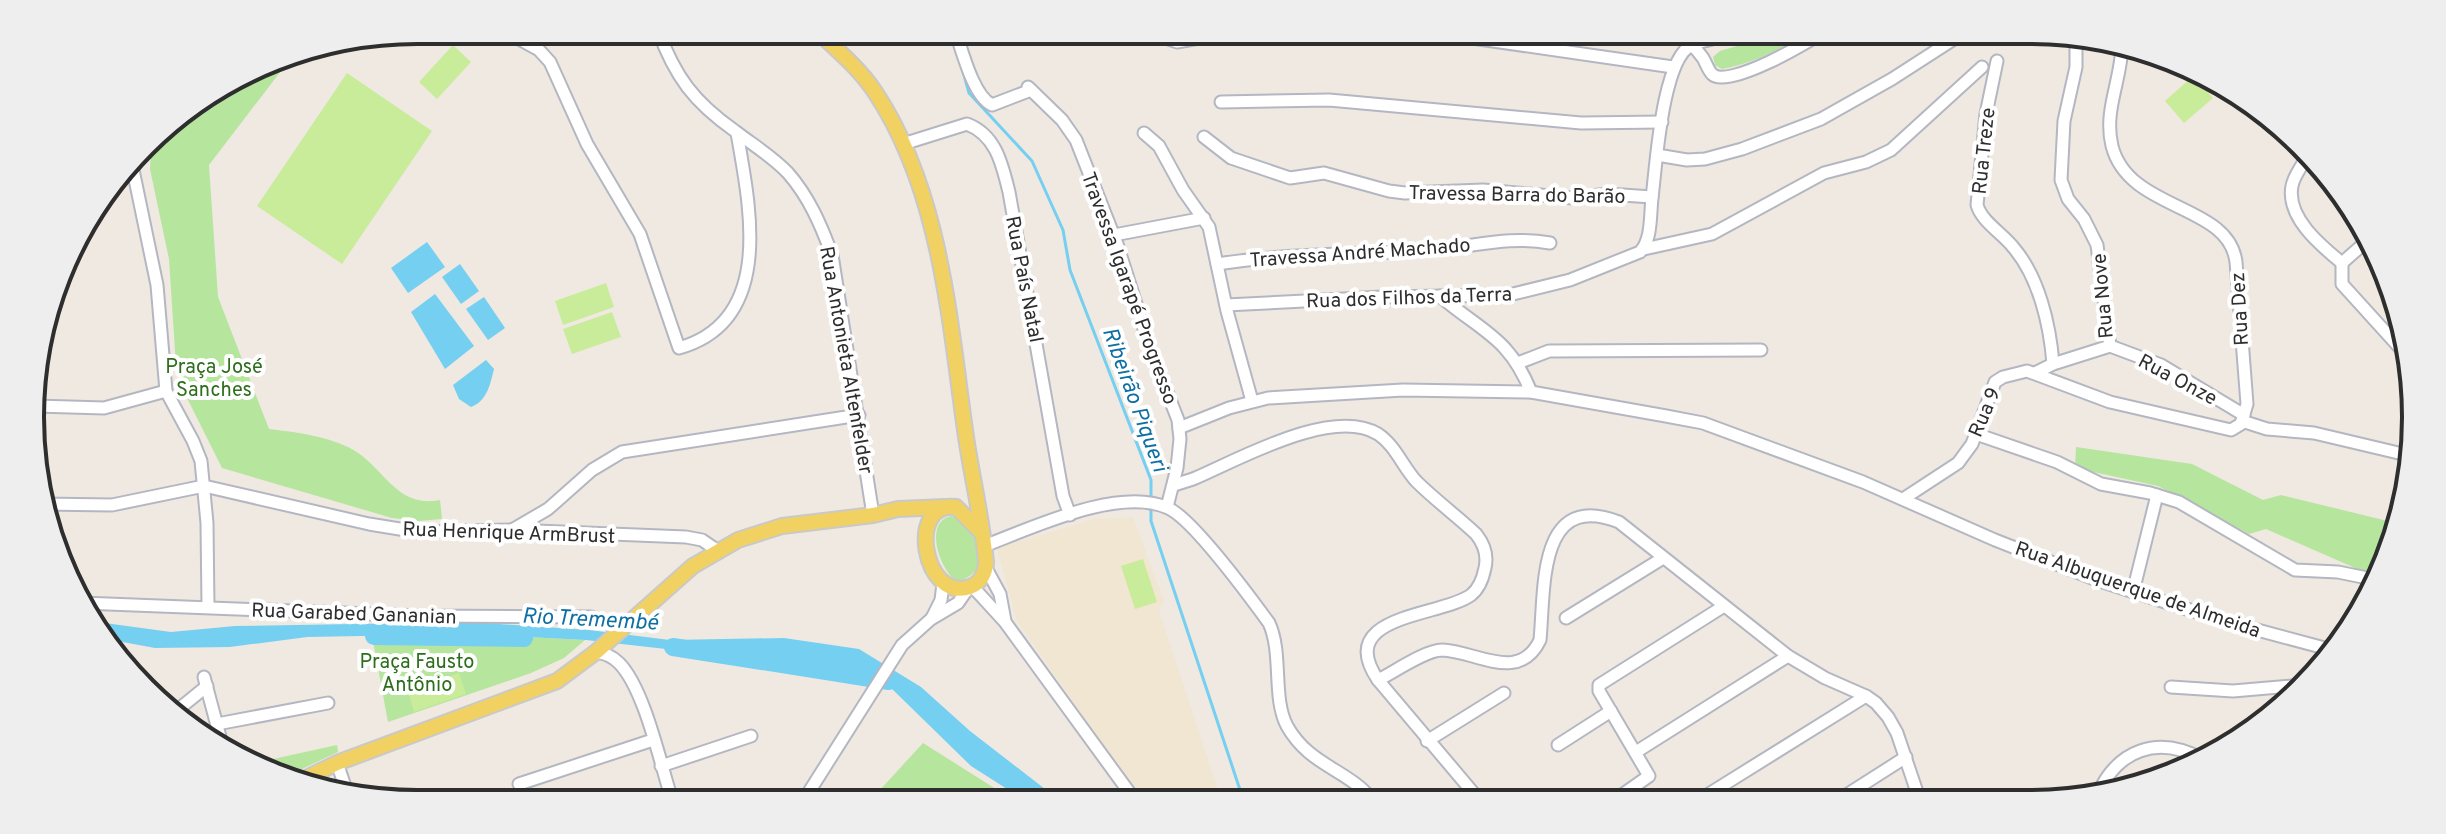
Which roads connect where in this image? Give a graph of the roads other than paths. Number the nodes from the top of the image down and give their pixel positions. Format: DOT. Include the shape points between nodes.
graph roads {
  1 [pos="528,44"];
  2 [pos="664,44"];
  3 [pos="831,44"];
  4 [pos="960,44"];
  5 [pos="1525,44"];
  6 [pos="1688,44"];
  7 [pos="1802,44"];
  8 [pos="1946,44"];
  9 [pos="2076,47"];
  10 [pos="2121,56"];
  11 [pos="1997,61"];
  12 [pos="1673,67"];
  13 [pos="1982,67"];
  14 [pos="1221,102"];
  15 [pos="1662,122"];
  16 [pos="737,133"];
  17 [pos="1144,133"];
  18 [pos="1204,137"];
  19 [pos="903,144"];
  20 [pos="1657,155"];
  21 [pos="2303,164"];
  22 [pos="134,175"];
  23 [pos="1652,197"];
  24 [pos="1204,218"];
  25 [pos="1114,235"];
  26 [pos="1550,243"];
  27 [pos="2361,246"];
  28 [pos="1644,249"];
  29 [pos="2342,263"];
  30 [pos="1217,264"];
  31 [pos="1440,296"];
  32 [pos="1226,305"];
  33 [pos="2394,342"];
  34 [pos="2110,346"];
  35 [pos="1761,350"];
  36 [pos="1518,363"];
  37 [pos="2053,364"];
  38 [pos="2035,373"];
  39 [pos="166,391"];
  40 [pos="1531,392"];
  41 [pos="1252,401"];
  42 [pos="44,406"];
  43 [pos="859,415"];
  44 [pos="2243,418"];
  45 [pos="1179,428"];
  46 [pos="1976,434"];
  47 [pos="2400,453"];
  48 [pos="972,477"];
  49 [pos="1174,485"];
  50 [pos="204,486"];
  51 [pos="2157,495"];
  52 [pos="1903,499"];
  53 [pos="55,504"];
  54 [pos="948,507"];
  55 [pos="1164,507"];
  56 [pos="876,514"];
  57 [pos="1070,515"];
  58 [pos="926,526"];
  59 [pos="512,530"];
  60 [pos="983,539"];
  61 [pos="718,551"];
  62 [pos="1663,558"];
  63 [pos="986,568"];
  64 [pos="2366,578"];
  65 [pos="943,584"];
  66 [pos="970,587"];
  67 [pos="2133,592"];
  68 [pos="94,603"];
  69 [pos="1724,606"];
  70 [pos="208,607"];
  71 [pos="1566,618"];
  72 [pos="931,619"];
  73 [pos="1005,622"];
  74 [pos="622,631"];
  75 [pos="2322,647"];
  76 [pos="596,652"];
  77 [pos="1788,656"];
  78 [pos="1378,680"];
  79 [pos="2287,686"];
  80 [pos="2171,687"];
  81 [pos="1504,693"];
  82 [pos="1866,696"];
  83 [pos="328,703"];
  84 [pos="181,706"];
  85 [pos="1611,711"];
  86 [pos="217,724"];
  87 [pos="219,733"];
  88 [pos="751,736"];
  89 [pos="653,740"];
  90 [pos="1427,741"];
  91 [pos="1558,745"];
  92 [pos="1636,752"];
  93 [pos="2190,754"];
  94 [pos="1906,757"];
  95 [pos="337,763"];
  96 [pos="661,766"];
  97 [pos="313,775"];
  98 [pos="2107,782"];
  99 [pos="344,783"];
  100 [pos="519,784"];
  101 [pos="1126,787"];
  102 [pos="667,790"];
  103 [pos="810,790"];
  104 [pos="1126,790"];
  105 [pos="1128,790"];
  106 [pos="1364,790"];
  107 [pos="1470,790"];
  108 [pos="1630,790"];
  109 [pos="1715,790"];
  110 [pos="1854,790"];
  111 [pos="1916,790"];
  1 -- 16 [label="street" via="550,62 587,144 640,234 679,348 708,336 722,322 747,276 751,220"];
  2 -- 16 [label="street, Rua Antonieta Altenfelder" via="695,99"];
  3 -- 19 [label="main road" via="874,89"];
  4 -- 25 [label="street, Travessa Igarapé Progresso" via="981,97 992,105 1030,88 1062,120 1076,140"];
  5 -- 12 [label="street"];
  6 -- 7 [label="street" via="1720,78"];
  6 -- 12 [label="street"];
  8 -- 20 [label="street" via="1805,126 1705,159"];
  9 -- 34 [label="street, Rua Nove" via="2061,180 2097,245"];
  10 -- 44 [label="street, Rua Dez" via="2110,136 2124,170 2150,194 2208,223 2233,244 2247,404"];
  11 -- 37 [label="street, Rua Treze" via="1977,205 2024,262 2045,314"];
  12 -- 15 [label="street"];
  13 -- 28 [label="street, Rua dos Filhos da Terra" via="1891,150 1824,173 1712,234"];
  14 -- 15 [label="street" via="1329,100 1535,120"];
  15 -- 20 [label="street"];
  16 -- 43 [label="street, Rua Antonieta Altenfelder" via="788,174 823,230 832,255"];
  17 -- 24 [label="street" via="1159,146"];
  18 -- 23 [label="street, Travessa Barra do Barão" via="1231,158 1290,178 1324,173 1405,193 1483,190 1573,198"];
  19 -- 48 [label="main road" via="935,241"];
  19 -- 57 [label="street, Rua País Natal" via="967,124 987,136 998,154"];
  20 -- 23 [label="street"];
  21 -- 29 [label="street" via="2291,186 2293,207 2307,230"];
  22 -- 39 [label="street" via="157,285"];
  23 -- 28 [label="street"];
  24 -- 25 [label="street"];
  24 -- 30 [label="street"];
  25 -- 45 [label="street, Travessa Igarapé Progresso"];
  26 -- 30 [label="street, Travessa André Machado" via="1495,240 1447,249 1269,256"];
  27 -- 29 [label="street"];
  28 -- 31 [label="street, Rua dos Filhos da Terra" via="1546,287 1509,295"];
  29 -- 33 [label="street" via="2342,284"];
  30 -- 32 [label="street"];
  31 -- 32 [label="street, Rua dos Filhos da Terra"];
  31 -- 36 [label="street" via="1500,341"];
  32 -- 41 [label="street"];
  34 -- 37 [label="street, Rua Nove"];
  34 -- 44 [label="street, Rua Onze" via="2161,365"];
  35 -- 36 [label="street" via="1549,351"];
  36 -- 40 [label="street"];
  37 -- 38 [label="street, Rua Nove"];
  38 -- 44 [label="street" via="2128,407 2231,430"];
  38 -- 46 [label="street, Rua 9" via="2016,372 1995,382"];
  39 -- 42 [label="street" via="104,408"];
  39 -- 50 [label="street" via="193,441"];
  40 -- 41 [label="street, Rua Albuquerque de Almeida" via="1378,390"];
  40 -- 52 [label="street, Rua Albuquerque de Almeida" via="1703,423"];
  41 -- 45 [label="street, Rua Albuquerque de Almeida"];
  43 -- 56 [label="street, Rua Antonieta Altenfelder"];
  43 -- 59 [label="street" via="622,452"];
  44 -- 47 [label="street" via="2267,429 2314,433"];
  45 -- 49 [label="street, Travessa Igarapé Progresso"];
  46 -- 51 [label="street" via="2057,462 2101,484"];
  46 -- 52 [label="street, Rua 9" via="1954,467"];
  48 -- 54 [label="main road"];
  48 -- 60 [label="main road"];
  49 -- 55 [label="street, Travessa Igarapé Progresso"];
  49 -- 78 [label="street" via="1323,427 1367,429 1388,442 1413,478 1482,541 1487,562 1483,579 1468,597 1382,629 1367,657"];
  50 -- 53 [label="street" via="112,505"];
  50 -- 59 [label="street, Rua Henrique ArmBrust" via="399,530"];
  50 -- 70 [label="street"];
  51 -- 64 [label="street" via="2179,502 2295,570"];
  51 -- 67 [label="street"];
  52 -- 67 [label="street, Rua Albuquerque de Almeida"];
  54 -- 56 [label="main road"];
  54 -- 58 [label="main road"];
  54 -- 60 [label="main road" via="964,513"];
  55 -- 57 [label="street" via="1115,502"];
  55 -- 106 [label="street" via="1193,529 1269,623 1285,722 1294,736 1307,754"];
  56 -- 58 [label="main road"];
  56 -- 61 [label="main road" via="782,526"];
  57 -- 60 [label="street"];
  58 -- 65 [label="main road" via="924,540"];
  59 -- 61 [label="street, Rua Henrique ArmBrust" via="686,537"];
  60 -- 63 [label="main road"];
  61 -- 74 [label="main road" via="672,583"];
  62 -- 69 [label="street"];
  62 -- 71 [label="street"];
  62 -- 78 [label="street" via="1619,522 1591,515 1577,518 1556,534 1549,550 1540,640 1527,658 1498,662 1442,650"];
  63 -- 66 [label="main road"];
  63 -- 73 [label="street" via="1000,594"];
  65 -- 66 [label="main road"];
  65 -- 72 [label="street"];
  66 -- 72 [label="street" via="958,603"];
  66 -- 73 [label="street"];
  67 -- 75 [label="street, Rua Albuquerque de Almeida"];
  68 -- 70 [label="street, Rua Garabed Gananian"];
  69 -- 77 [label="street"];
  69 -- 85 [label="street" via="1599,685"];
  70 -- 74 [label="street, Rua Garabed Gananian" via="591,617"];
  72 -- 103 [label="street" via="902,645"];
  73 -- 101 [label="street"];
  74 -- 76 [label="main road"];
  76 -- 89 [label="street" via="609,655 626,671"];
  76 -- 95 [label="main road" via="545,687"];
  77 -- 82 [label="street"];
  77 -- 92 [label="street"];
  78 -- 90 [label="street"];
  79 -- 80 [label="street" via="2233,691"];
  81 -- 90 [label="street"];
  82 -- 94 [label="street" via="1888,717"];
  82 -- 109 [label="street"];
  83 -- 86 [label="street"];
  84 -- 86 [label="street" via="205,682"];
  85 -- 91 [label="street"];
  85 -- 92 [label="street"];
  86 -- 87 [label="street"];
  88 -- 96 [label="street"];
  89 -- 96 [label="street"];
  89 -- 100 [label="street"];
  90 -- 107 [label="street"];
  92 -- 108 [label="street" via="1649,774"];
  93 -- 98 [label="street" via="2173,747 2145,749 2118,765"];
  94 -- 110 [label="street"];
  94 -- 111 [label="street"];
  95 -- 97 [label="main road"];
  95 -- 99 [label="street"];
  96 -- 102 [label="street"];
  101 -- 104 [label="street"];
  101 -- 105 [label="street"];
}
